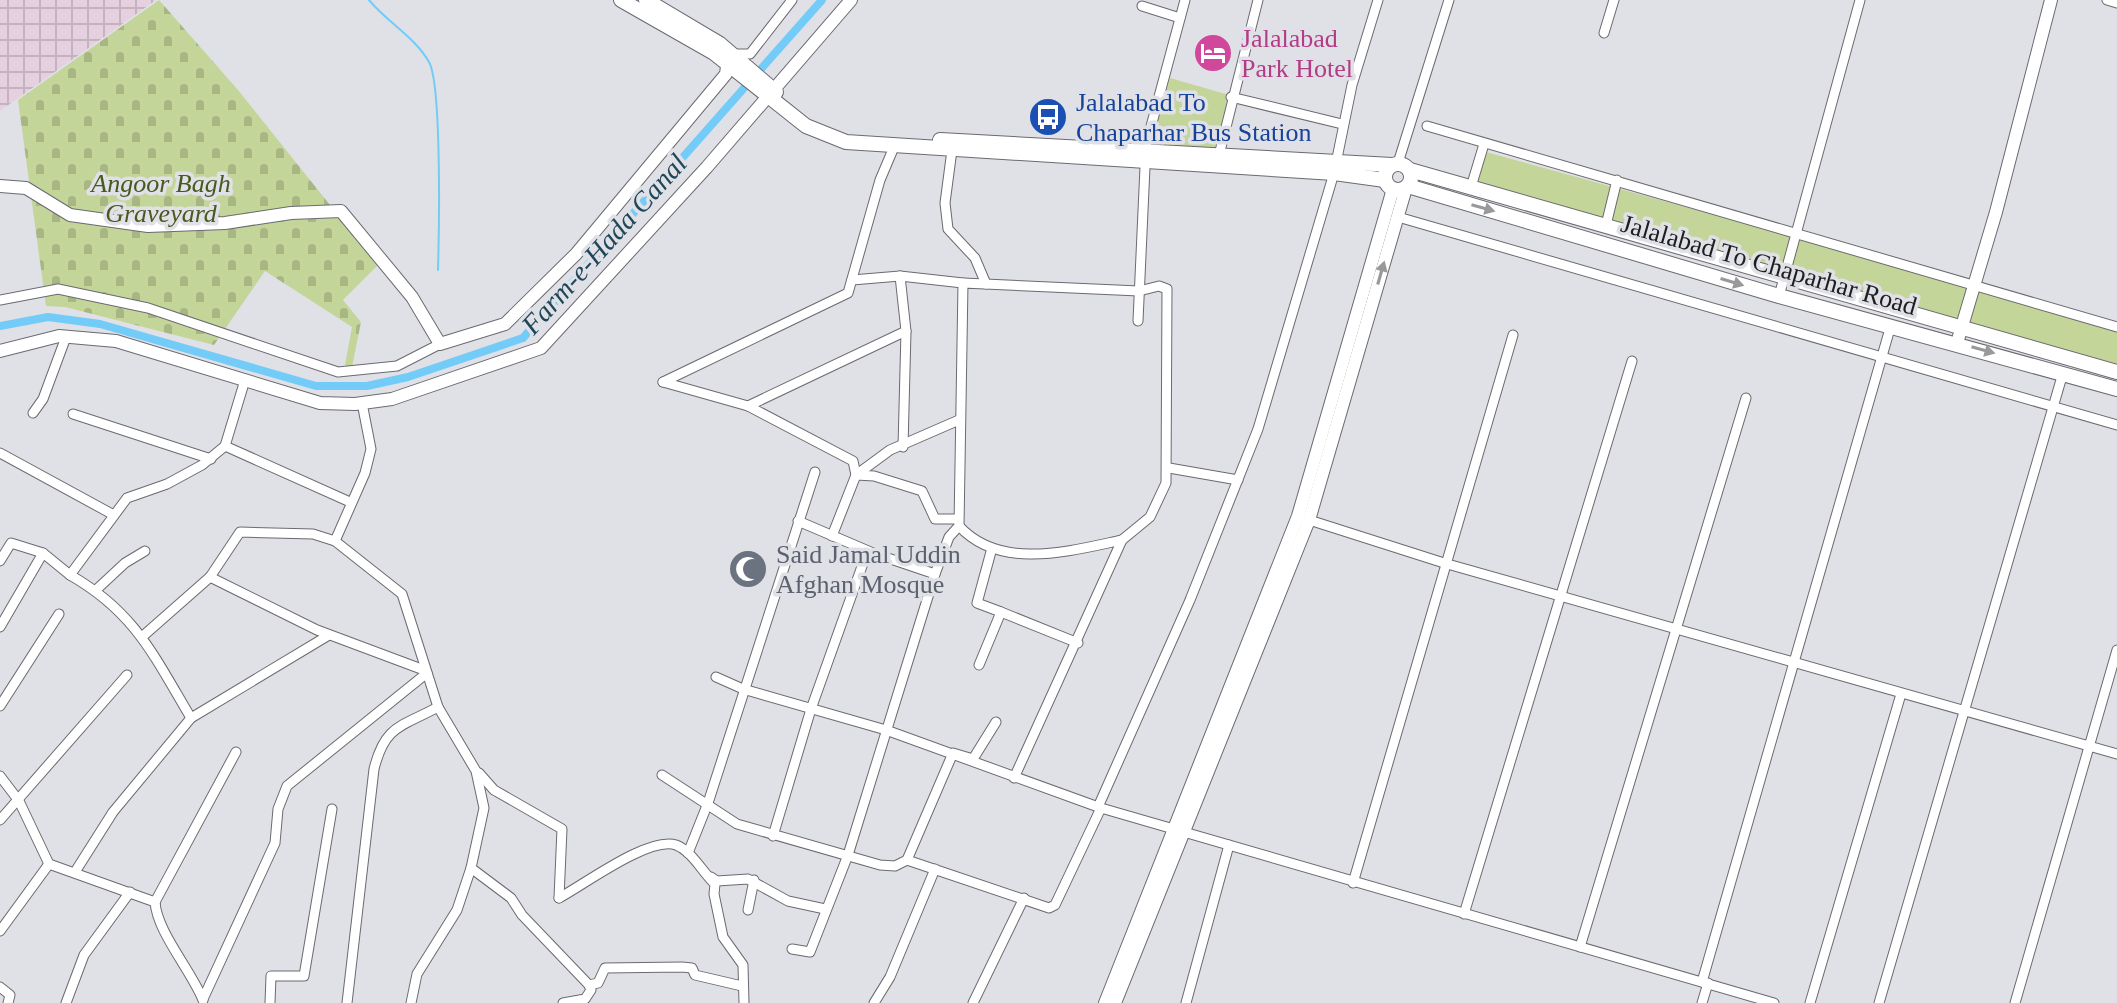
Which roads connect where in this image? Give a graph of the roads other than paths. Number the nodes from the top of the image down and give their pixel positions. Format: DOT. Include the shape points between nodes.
graph roads {
  1 [pos="621,0"];
  2 [pos="646,0"];
  3 [pos="792,0"];
  4 [pos="851,0"];
  5 [pos="1185,0"];
  6 [pos="1258,0"];
  7 [pos="1378,0"];
  8 [pos="1449,0"];
  9 [pos="1614,0"];
  10 [pos="1860,0"];
  11 [pos="2051,0"];
  12 [pos="2107,0"];
  13 [pos="2117,3"];
  14 [pos="1142,6"];
  15 [pos="1180,18"];
  16 [pos="1604,33"];
  17 [pos="727,57"];
  18 [pos="767,90"];
  19 [pos="1231,97"];
  20 [pos="1342,124"];
  21 [pos="1427,126"];
  22 [pos="1484,144"];
  23 [pos="894,147"];
  24 [pos="952,150"];
  25 [pos="1145,155"];
  26 [pos="1218,160"];
  27 [pos="1400,166"];
  28 [pos="1335,167"];
  29 [pos="1617,180"];
  30 [pos="0,186"];
  31 [pos="1398,186"];
  32 [pos="1471,187"];
  33 [pos="1398,217"];
  34 [pos="1606,225"];
  35 [pos="1797,233"];
  36 [pos="900,276"];
  37 [pos="1784,279"];
  38 [pos="852,280"];
  39 [pos="963,283"];
  40 [pos="1974,283"];
  41 [pos="986,284"];
  42 [pos="1139,291"];
  43 [pos="1779,296"];
  44 [pos="0,300"];
  45 [pos="1138,321"];
  46 [pos="1891,325"];
  47 [pos="1961,326"];
  48 [pos="2117,327"];
  49 [pos="906,331"];
  50 [pos="1513,335"];
  51 [pos="66,337"];
  52 [pos="1957,343"];
  53 [pos="440,344"];
  54 [pos="0,351"];
  55 [pos="1882,357"];
  56 [pos="1632,361"];
  57 [pos="2117,372"];
  58 [pos="2063,373"];
  59 [pos="245,380"];
  60 [pos="2117,389"];
  61 [pos="1746,398"];
  62 [pos="362,403"];
  63 [pos="748,406"];
  64 [pos="2053,407"];
  65 [pos="33,413"];
  66 [pos="73,414"];
  67 [pos="959,420"];
  68 [pos="2117,425"];
  69 [pos="225,446"];
  70 [pos="903,447"];
  71 [pos="0,453"];
  72 [pos="211,459"];
  73 [pos="1169,468"];
  74 [pos="815,472"];
  75 [pos="856,475"];
  76 [pos="1238,480"];
  77 [pos="350,502"];
  78 [pos="112,514"];
  79 [pos="1303,518"];
  80 [pos="798,521"];
  81 [pos="958,522"];
  82 [pos="832,536"];
  83 [pos="1122,540"];
  84 [pos="335,541"];
  85 [pos="992,548"];
  86 [pos="145,551"];
  87 [pos="43,553"];
  88 [pos="873,553"];
  89 [pos="0,561"];
  90 [pos="1444,563"];
  91 [pos="935,574"];
  92 [pos="70,575"];
  93 [pos="210,577"];
  94 [pos="96,590"];
  95 [pos="1560,596"];
  96 [pos="1001,612"];
  97 [pos="59,614"];
  98 [pos="0,627"];
  99 [pos="1676,630"];
  100 [pos="329,635"];
  101 [pos="143,636"];
  102 [pos="1078,643"];
  103 [pos="2117,650"];
  104 [pos="1794,660"];
  105 [pos="979,665"];
  106 [pos="425,672"];
  107 [pos="127,675"];
  108 [pos="716,677"];
  109 [pos="743,689"];
  110 [pos="1901,694"];
  111 [pos="0,706"];
  112 [pos="438,707"];
  113 [pos="811,709"];
  114 [pos="1965,710"];
  115 [pos="191,718"];
  116 [pos="996,722"];
  117 [pos="886,730"];
  118 [pos="2089,745"];
  119 [pos="236,752"];
  120 [pos="953,753"];
  121 [pos="2117,754"];
  122 [pos="476,771"];
  123 [pos="662,775"];
  124 [pos="0,776"];
  125 [pos="1014,778"];
  126 [pos="19,801"];
  127 [pos="708,803"];
  128 [pos="1100,808"];
  129 [pos="332,809"];
  130 [pos="0,820"];
  131 [pos="1181,831"];
  132 [pos="773,836"];
  133 [pos="1229,845"];
  134 [pos="688,853"];
  135 [pos="848,855"];
  136 [pos="907,860"];
  137 [pos="49,864"];
  138 [pos="471,868"];
  139 [pos="935,869"];
  140 [pos="75,872"];
  141 [pos="704,874"];
  142 [pos="754,880"];
  143 [pos="1353,883"];
  144 [pos="130,892"];
  145 [pos="1024,898"];
  146 [pos="155,902"];
  147 [pos="825,909"];
  148 [pos="748,910"];
  149 [pos="1464,914"];
  150 [pos="0,931"];
  151 [pos="1580,947"];
  152 [pos="792,949"];
  153 [pos="1705,982"];
  154 [pos="589,985"];
  155 [pos="742,986"];
  156 [pos="0,987"];
  157 [pos="203,1001"];
  158 [pos="8,1003"];
  159 [pos="66,1003"];
  160 [pos="270,1003"];
  161 [pos="347,1003"];
  162 [pos="411,1003"];
  163 [pos="563,1003"];
  164 [pos="744,1003"];
  165 [pos="874,1003"];
  166 [pos="973,1003"];
  167 [pos="1105,1003"];
  168 [pos="1115,1003"];
  169 [pos="1186,1003"];
  170 [pos="1702,1003"];
  171 [pos="1774,1003"];
  172 [pos="1810,1003"];
  173 [pos="1879,1003"];
  174 [pos="2015,1003"];
  1 -- 17 [label="main road"];
  2 -- 17 [label="main road"];
  3 -- 17 [label="street" via="750,54"];
  4 -- 18 [label="street"];
  5 -- 15 [label="street"];
  6 -- 19 [label="street"];
  7 -- 20 [label="street"];
  8 -- 27 [label="street"];
  9 -- 16 [label="street"];
  10 -- 35 [label="street"];
  11 -- 40 [label="street"];
  12 -- 13 [label="street"];
  14 -- 15 [label="street"];
  15 -- 25 [label="street"];
  17 -- 18 [label="main road"];
  17 -- 53 [label="street" via="726,74 576,254 505,324"];
  18 -- 23 [label="main road, Jalalabad To Chaparhar Road" via="786,113 825,135"];
  18 -- 25 [label="main road, Jalalabad To Chaparhar Road" via="841,132"];
  18 -- 62 [label="street" via="541,348 392,399"];
  19 -- 20 [label="street"];
  19 -- 26 [label="street"];
  20 -- 28 [label="street"];
  21 -- 22 [label="street"];
  22 -- 29 [label="street"];
  22 -- 32 [label="street"];
  23 -- 24 [label="main road, Jalalabad To Chaparhar Road"];
  23 -- 38 [label="street"];
  24 -- 25 [label="main road, Jalalabad To Chaparhar Road"];
  24 -- 41 [label="street" via="945,203 948,229 975,258"];
  25 -- 26 [label="main road, Jalalabad To Chaparhar Road"];
  25 -- 42 [label="street"];
  26 -- 28 [label="main road, Jalalabad To Chaparhar Road"];
  27 -- 28 [label="main road, Jalalabad To Chaparhar Road"];
  27 -- 31 [label="main road"];
  27 -- 31 [label="main road"];
  27 -- 32 [label="main road, Jalalabad To Chaparhar Road"];
  28 -- 31 [label="main road, Jalalabad To Chaparhar Road"];
  28 -- 76 [label="street" via="1258,429"];
  29 -- 34 [label="street"];
  29 -- 35 [label="street"];
  30 -- 53 [label="street" via="26,188 70,215 148,226 341,211 412,297"];
  31 -- 33 [label="street"];
  31 -- 43 [label="main road, Jalalabad To Chaparhar Road, one-way"];
  31 -- 79 [label="street"];
  32 -- 34 [label="main road, Jalalabad To Chaparhar Road"];
  33 -- 55 [label="street"];
  79 -- 33 [label="street, one-way"];
  34 -- 37 [label="main road, Jalalabad To Chaparhar Road"];
  35 -- 37 [label="street"];
  35 -- 40 [label="street"];
  36 -- 38 [label="street"];
  36 -- 39 [label="street"];
  36 -- 49 [label="street"];
  37 -- 43 [label="street"];
  37 -- 47 [label="main road, Jalalabad To Chaparhar Road"];
  38 -- 63 [label="street" via="848,293 663,382"];
  39 -- 41 [label="street"];
  39 -- 67 [label="street"];
  40 -- 47 [label="street"];
  40 -- 48 [label="street"];
  41 -- 42 [label="street"];
  42 -- 45 [label="street"];
  42 -- 73 [label="street" via="1159,286 1169,295"];
  43 -- 46 [label="main road, Jalalabad To Chaparhar Road"];
  44 -- 53 [label="street" via="58,289 148,308 338,372 397,366"];
  46 -- 52 [label="main road, Jalalabad To Chaparhar Road"];
  46 -- 55 [label="street"];
  47 -- 52 [label="street"];
  47 -- 57 [label="main road, Jalalabad To Chaparhar Road"];
  49 -- 63 [label="street"];
  49 -- 70 [label="street"];
  50 -- 90 [label="street"];
  51 -- 54 [label="street"];
  51 -- 59 [label="street" via="116,341"];
  51 -- 65 [label="street"];
  52 -- 58 [label="main road, Jalalabad To Chaparhar Road, one-way"];
  55 -- 64 [label="street"];
  55 -- 104 [label="street"];
  56 -- 95 [label="street"];
  58 -- 60 [label="main road, Jalalabad To Chaparhar Road"];
  58 -- 64 [label="street"];
  59 -- 62 [label="street" via="320,403"];
  59 -- 69 [label="street"];
  61 -- 99 [label="street"];
  62 -- 77 [label="street" via="371,449"];
  63 -- 75 [label="street" via="853,461"];
  64 -- 68 [label="street"];
  64 -- 114 [label="street"];
  66 -- 72 [label="street"];
  67 -- 70 [label="street"];
  67 -- 81 [label="street"];
  69 -- 72 [label="street"];
  69 -- 77 [label="street"];
  70 -- 75 [label="street" via="890,450"];
  71 -- 78 [label="street"];
  72 -- 78 [label="street" via="167,484 127,498"];
  73 -- 76 [label="street"];
  73 -- 83 [label="street" via="1155,508"];
  74 -- 80 [label="street"];
  75 -- 81 [label="street" via="922,491 935,519"];
  75 -- 82 [label="street"];
  76 -- 128 [label="street"];
  77 -- 84 [label="street"];
  78 -- 92 [label="street"];
  79 -- 90 [label="street"];
  79 -- 131 [label="street"];
  80 -- 82 [label="street"];
  80 -- 109 [label="street"];
  81 -- 85 [label="street" via="972,540"];
  81 -- 91 [label="street"];
  82 -- 88 [label="street"];
  83 -- 85 [label="street" via="1049,556"];
  83 -- 102 [label="street"];
  84 -- 93 [label="street" via="313,534 240,532"];
  84 -- 106 [label="street" via="402,594"];
  85 -- 96 [label="street" via="977,603"];
  86 -- 94 [label="street"];
  87 -- 89 [label="street" via="11,543"];
  87 -- 92 [label="street"];
  87 -- 98 [label="street"];
  88 -- 91 [label="street"];
  88 -- 113 [label="street" via="866,555"];
  90 -- 95 [label="street"];
  90 -- 143 [label="street"];
  91 -- 117 [label="street"];
  92 -- 94 [label="street"];
  93 -- 100 [label="street"];
  93 -- 101 [label="street"];
  94 -- 101 [label="street"];
  95 -- 99 [label="street"];
  95 -- 149 [label="street"];
  96 -- 102 [label="street"];
  96 -- 105 [label="street"];
  97 -- 111 [label="street"];
  99 -- 104 [label="street"];
  99 -- 151 [label="street"];
  100 -- 106 [label="street"];
  100 -- 115 [label="street"];
  101 -- 115 [label="street"];
  102 -- 125 [label="street"];
  103 -- 118 [label="street"];
  104 -- 110 [label="street"];
  104 -- 153 [label="street"];
  106 -- 112 [label="street"];
  106 -- 157 [label="street" via="287,786 278,809 275,843"];
  107 -- 126 [label="street"];
  108 -- 109 [label="street"];
  109 -- 113 [label="street"];
  109 -- 127 [label="street"];
  110 -- 114 [label="street"];
  110 -- 172 [label="street"];
  112 -- 122 [label="street"];
  112 -- 161 [label="street" via="387,734 380,745"];
  113 -- 117 [label="street"];
  113 -- 132 [label="street"];
  114 -- 118 [label="street"];
  114 -- 173 [label="street"];
  115 -- 140 [label="street" via="113,812"];
  116 -- 120 [label="street" via="973,759"];
  117 -- 120 [label="street"];
  117 -- 135 [label="street"];
  118 -- 121 [label="street"];
  118 -- 174 [label="street"];
  119 -- 146 [label="street"];
  120 -- 125 [label="street"];
  120 -- 136 [label="street"];
  122 -- 134 [label="street" via="494,790 562,829 559,898 640,848 675,845"];
  122 -- 138 [label="street" via="484,808"];
  123 -- 127 [label="street"];
  124 -- 126 [label="street"];
  125 -- 128 [label="street"];
  126 -- 130 [label="street"];
  126 -- 137 [label="street"];
  127 -- 132 [label="street" via="737,824"];
  127 -- 134 [label="street"];
  128 -- 131 [label="street"];
  128 -- 145 [label="street" via="1055,905 1049,908"];
  129 -- 160 [label="street" via="304,976 271,976"];
  131 -- 133 [label="street"];
  131 -- 167 [label="street"];
  131 -- 168 [label="street"];
  132 -- 135 [label="street"];
  133 -- 143 [label="street"];
  133 -- 169 [label="street"];
  134 -- 141 [label="street"];
  135 -- 136 [label="street" via="895,866"];
  135 -- 147 [label="street"];
  136 -- 139 [label="street"];
  137 -- 140 [label="street"];
  137 -- 150 [label="street"];
  138 -- 154 [label="street" via="511,898"];
  138 -- 162 [label="street" via="457,910 417,974"];
  139 -- 145 [label="street"];
  139 -- 165 [label="street"];
  140 -- 144 [label="street"];
  141 -- 142 [label="street" via="717,881"];
  141 -- 155 [label="street" via="715,884 723,937 743,965"];
  142 -- 147 [label="street" via="788,901"];
  142 -- 148 [label="street"];
  143 -- 149 [label="street"];
  144 -- 146 [label="street"];
  144 -- 159 [label="street" via="84,955"];
  145 -- 166 [label="street"];
  146 -- 157 [label="street" via="156,917"];
  147 -- 152 [label="street" via="810,952"];
  149 -- 151 [label="street"];
  151 -- 153 [label="street"];
  153 -- 170 [label="street"];
  153 -- 171 [label="street"];
  154 -- 155 [label="street" via="598,983 605,968 682,967"];
  154 -- 163 [label="street" via="585,999"];
  155 -- 164 [label="street"];
  156 -- 158 [label="street" via="10,995"];
}
